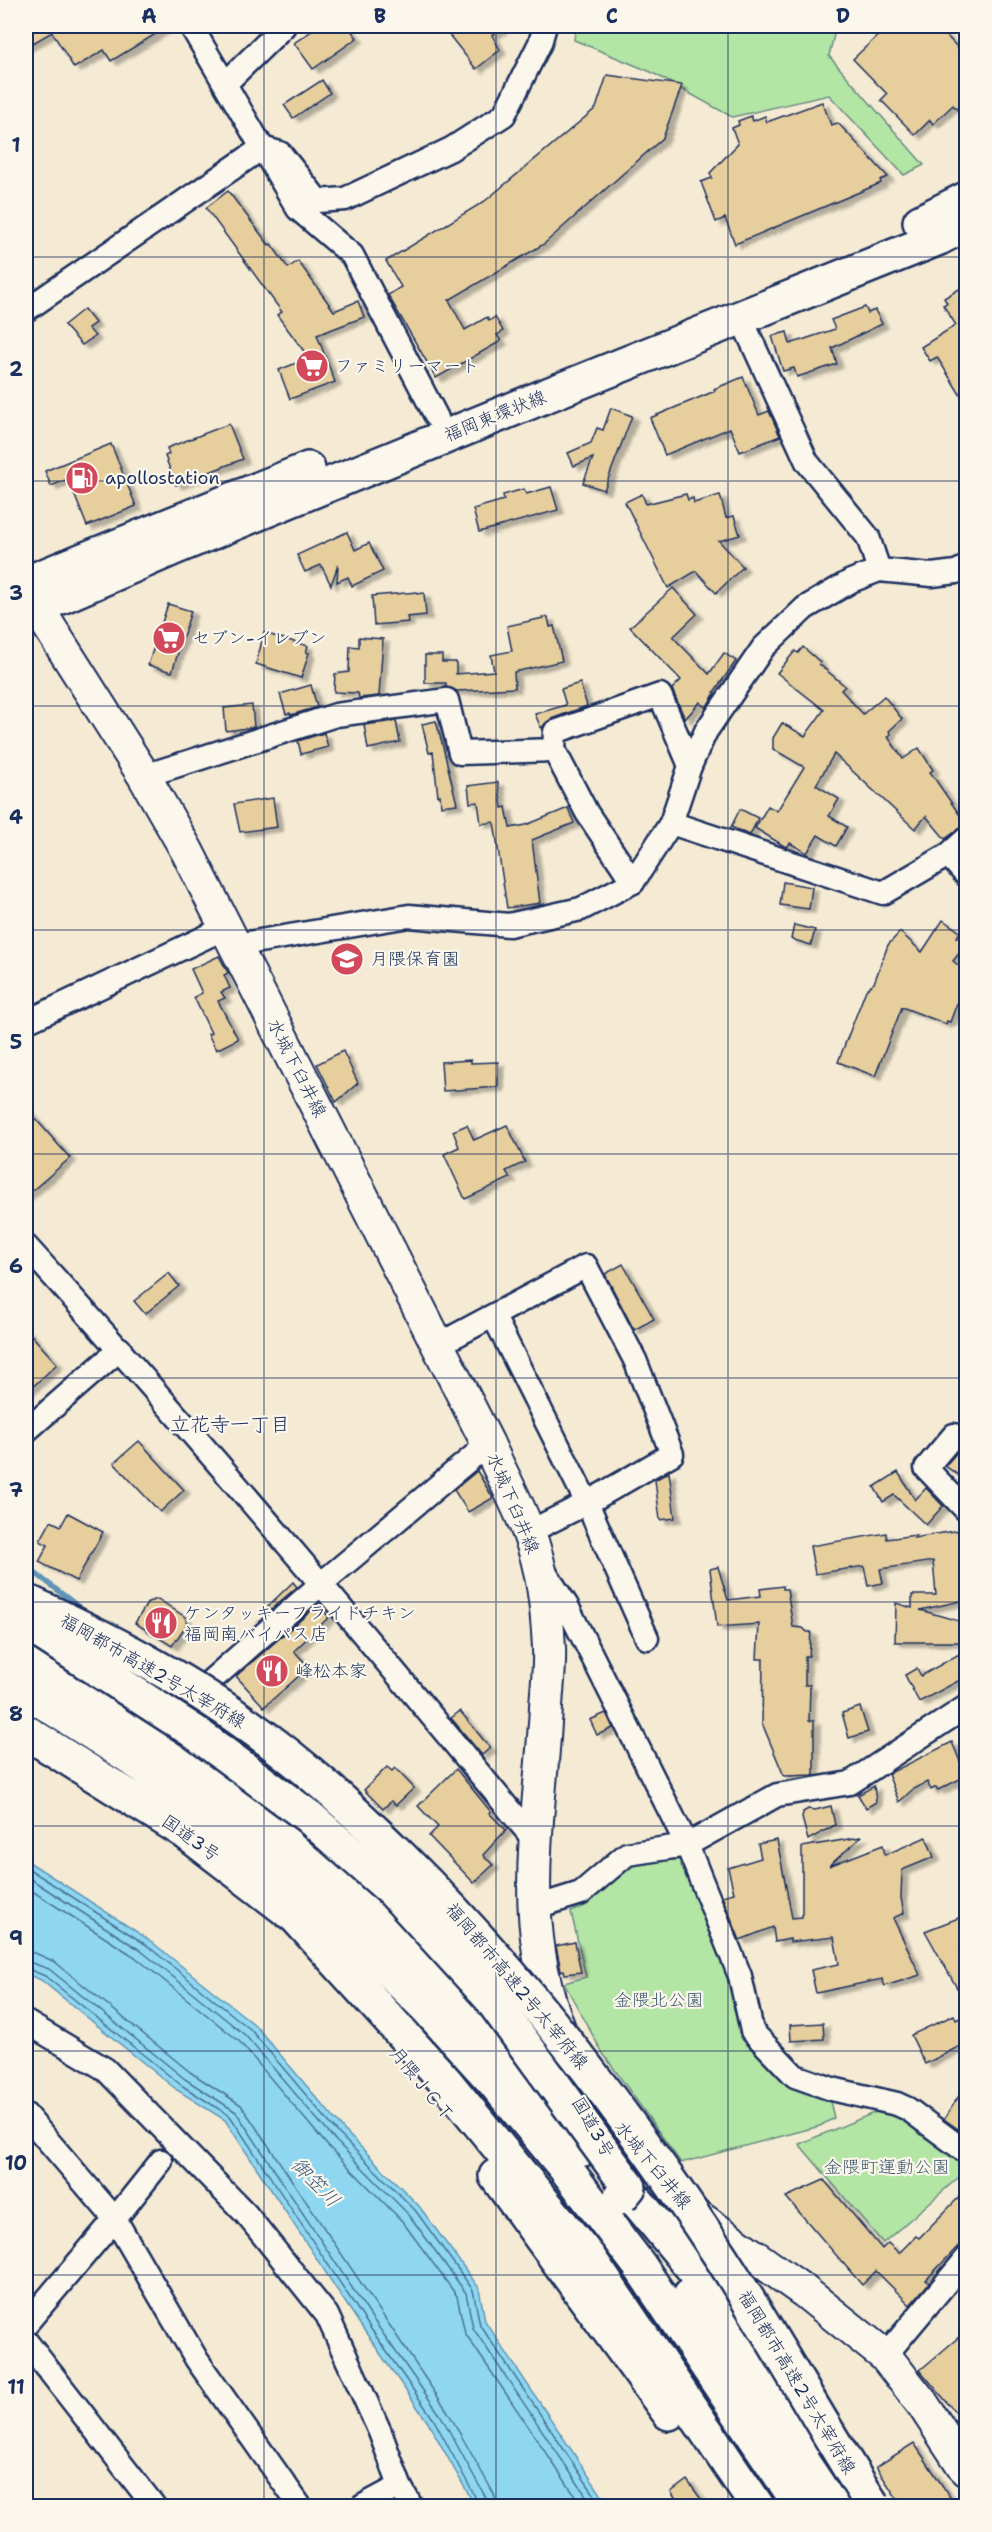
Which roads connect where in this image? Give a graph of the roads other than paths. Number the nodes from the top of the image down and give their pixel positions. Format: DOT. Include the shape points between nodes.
graph roads {
  1 [pos="191,26"];
  2 [pos="208,26"];
  3 [pos="284,26"];
  4 [pos="544,26"];
  5 [pos="226,83"];
  6 [pos="262,148"];
  7 [pos="966,199"];
  8 [pos="966,224"];
  9 [pos="26,310"];
  10 [pos="741,318"];
  11 [pos="437,418"];
  12 [pos="966,567"];
  13 [pos="879,570"];
  14 [pos="28,598"];
  15 [pos="554,750"];
  16 [pos="690,766"];
  17 [pos="144,776"];
  18 [pos="671,823"];
  19 [pos="966,839"];
  20 [pos="948,855"];
  21 [pos="966,875"];
  22 [pos="633,882"];
  23 [pos="231,936"];
  24 [pos="27,1016"];
  25 [pos="26,1246"];
  26 [pos="494,1317"];
  27 [pos="438,1345"];
  28 [pos="120,1349"];
  29 [pos="26,1431"];
  30 [pos="954,1435"];
  31 [pos="488,1444"];
  32 [pos="587,1503"];
  33 [pos="966,1510"];
  34 [pos="533,1546"];
  35 [pos="322,1583"];
  36 [pos="26,1599"];
  37 [pos="26,1623"];
  38 [pos="647,1638"];
  39 [pos="26,1662"];
  40 [pos="26,1691"];
  41 [pos="198,1692"];
  42 [pos="966,1707"];
  43 [pos="26,1732"];
  44 [pos="26,1741"];
  45 [pos="535,1841"];
  46 [pos="687,1845"];
  47 [pos="533,1908"];
  48 [pos="296,1917"];
  49 [pos="26,2022"];
  50 [pos="26,2115"];
  51 [pos="966,2152"];
  52 [pos="161,2161"];
  53 [pos="620,2198"];
  54 [pos="115,2219"];
  55 [pos="966,2259"];
  56 [pos="26,2324"];
  57 [pos="26,2341"];
  58 [pos="885,2356"];
  59 [pos="966,2470"];
  60 [pos="400,2486"];
  61 [pos="154,2506"];
  62 [pos="300,2506"];
  63 [pos="363,2506"];
  64 [pos="411,2506"];
  65 [pos="737,2506"];
  66 [pos="757,2506"];
  67 [pos="776,2506"];
  68 [pos="801,2506"];
  69 [pos="832,2506"];
  70 [pos="860,2506"];
  71 [pos="873,2506"];
  1 -- 5 [label="street"];
  2 -- 5 [label="street"];
  3 -- 5 [label="street"];
  4 -- 6 [label="street" via="540,43 504,115 451,148 345,199 318,201 280,153"];
  5 -- 6 [label="street"];
  6 -- 9 [label="street"];
  6 -- 11 [label="street" via="298,209 352,255"];
  7 -- 11 [label="main road, 福岡東環状線" via="910,226"];
  8 -- 10 [label="main road, 福岡東環状線"];
  10 -- 13 [label="street" via="807,462 868,537"];
  10 -- 14 [label="main road, 福岡東環状線" via="176,547"];
  11 -- 14 [label="main road, 福岡東環状線"];
  12 -- 13 [label="street" via="932,575"];
  13 -- 16 [label="street" via="851,581 805,608 762,648 705,732"];
  14 -- 17 [label="main road, 水城下臼井線"];
  15 -- 16 [label="street" via="555,732 660,695"];
  15 -- 17 [label="street" via="460,753 447,700 336,715"];
  15 -- 22 [label="street" via="587,813"];
  16 -- 18 [label="street"];
  17 -- 23 [label="main road, 水城下臼井線"];
  18 -- 20 [label="street" via="883,893"];
  18 -- 22 [label="street"];
  19 -- 20 [label="street"];
  20 -- 21 [label="street"];
  22 -- 23 [label="street" via="581,909 509,926 410,916"];
  23 -- 24 [label="street"];
  23 -- 27 [label="main road, 水城下臼井線"];
  25 -- 28 [label="street"];
  26 -- 27 [label="street"];
  26 -- 32 [label="street"];
  26 -- 32 [label="street" via="586,1266 635,1360 672,1454"];
  27 -- 31 [label="main road, 水城下臼井線"];
  28 -- 29 [label="street"];
  28 -- 35 [label="street"];
  30 -- 33 [label="street" via="926,1468"];
  31 -- 34 [label="main road, 水城下臼井線"];
  31 -- 35 [label="street"];
  32 -- 34 [label="street"];
  32 -- 38 [label="street"];
  34 -- 45 [label="main road, 水城下臼井線" via="543,1590 549,1650"];
  34 -- 46 [label="street"];
  35 -- 41 [label="street"];
  35 -- 45 [label="street"];
  36 -- 41 [label="main road, 国道3号"];
  36 -- 71 [label="main road, 福岡都市高速2号太宰府線, bridge" via="184,1684 251,1726 311,1773 452,1908 531,1996 672,2184"];
  37 -- 53 [label="main road, bridge" via="193,1731 309,1817 393,1891 489,1996 629,2187"];
  39 -- 53 [label="main road, 福岡都市高速2号太宰府線" via="204,1780 347,1896 430,1972 554,2113"];
  40 -- 68 [label="main road" via="189,1799 323,1907 426,2007 530,2125 639,2265"];
  41 -- 70 [label="main road, 国道3号" via="252,1729 435,1898 508,1988 555,2060 630,2193 736,2320"];
  42 -- 46 [label="street" via="850,1783 777,1795"];
  43 -- 48 [label="main road, 国道3号" via="184,1832"];
  44 -- 65 [label="main road, 月隈ＪＣＴ" via="119,1799 171,1838 254,1904 324,1971 416,2073 505,2188"];
  45 -- 47 [label="main road, 水城下臼井線"];
  46 -- 47 [label="street" via="627,1854 581,1893"];
  46 -- 51 [label="street" via="740,1976 752,2031 795,2076 897,2104"];
  47 -- 58 [label="main road, 水城下臼井線" via="537,1952 550,2005 566,2047 642,2157 700,2220 805,2292"];
  48 -- 66 [label="main road, 国道3号" via="445,2080 589,2258"];
  48 -- 67 [label="main road" via="371,1982 478,2091 642,2310"];
  49 -- 60 [label="street" via="105,2069 246,2214 327,2315"];
  50 -- 54 [label="street"];
  52 -- 54 [label="street"];
  53 -- 69 [label="main road, 福岡都市高速2号太宰府線"];
  54 -- 56 [label="street"];
  54 -- 62 [label="street" via="197,2360"];
  55 -- 58 [label="street"];
  57 -- 61 [label="street"];
  58 -- 59 [label="main road, 水城下臼井線"];
  60 -- 63 [label="street"];
  60 -- 64 [label="street"];
}
